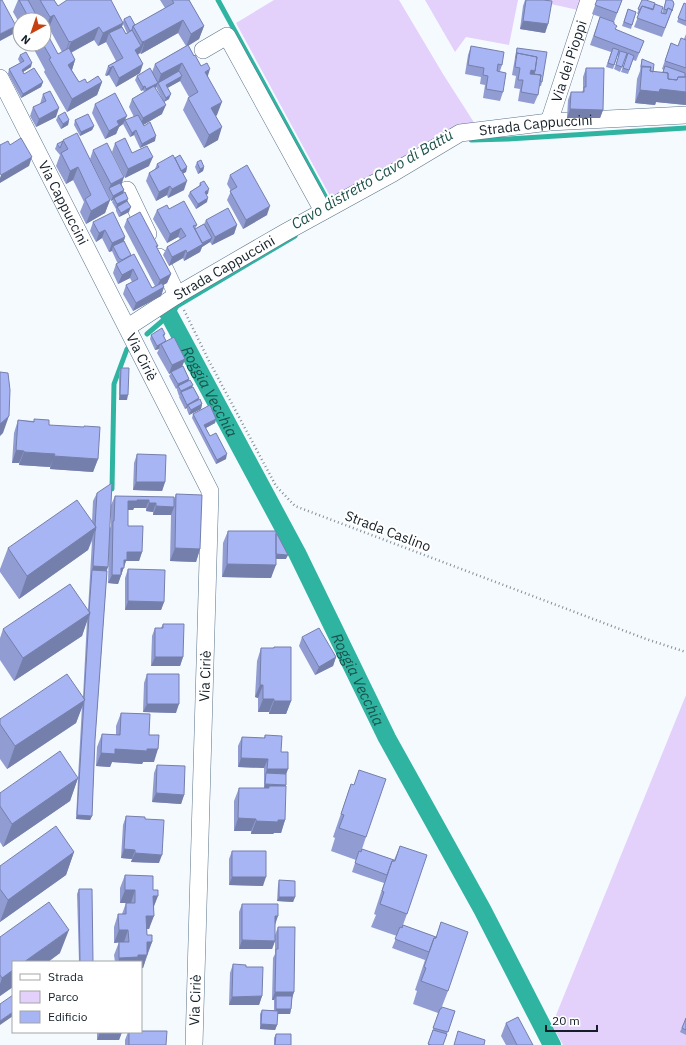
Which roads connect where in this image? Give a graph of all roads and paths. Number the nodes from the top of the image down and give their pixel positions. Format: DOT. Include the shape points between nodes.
graph roads {
  1 [pos="589,0"];
  2 [pos="203,50"];
  3 [pos="0,78"];
  4 [pos="686,115"];
  5 [pos="549,122"];
  6 [pos="127,190"];
  7 [pos="323,212"];
  8 [pos="181,302"];
  9 [pos="128,327"];
  10 [pos="686,652"];
  11 [pos="194,1045"];
  1 -- 5 [label="street, Via dei Pioppi"];
  2 -- 7 [label="street" via="228,36"];
  3 -- 9 [label="street, Via Cappuccini"];
  4 -- 5 [label="street, Strada Cappuccini"];
  5 -- 7 [label="street, Strada Cappuccini" via="460,133"];
  6 -- 8 [label="street"];
  7 -- 8 [label="street, Strada Cappuccini" via="284,233"];
  8 -- 9 [label="street, Strada Cappuccini"];
  8 -- 10 [label="path, Strada Caslino" via="209,361 276,486 295,506"];
  9 -- 11 [label="street, Via Ciriè" via="210,491"];
}
